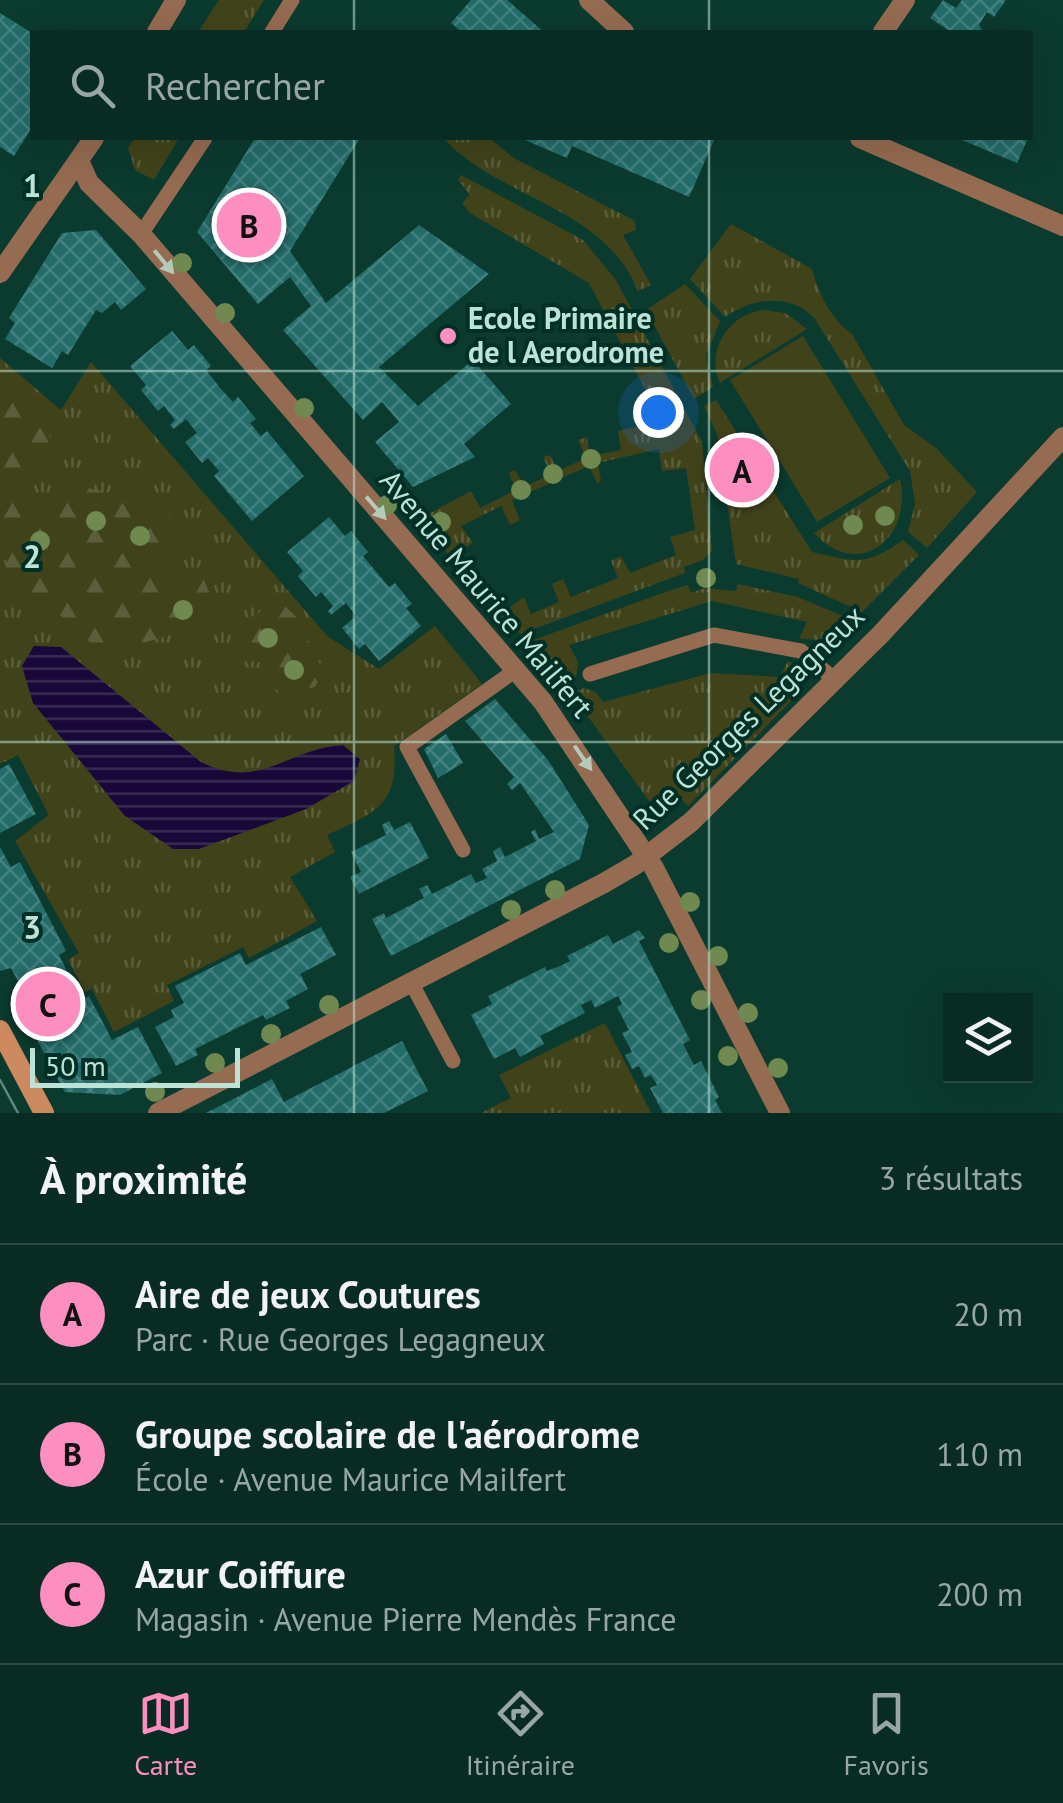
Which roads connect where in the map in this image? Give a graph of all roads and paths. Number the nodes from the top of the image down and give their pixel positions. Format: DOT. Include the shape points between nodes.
graph roads {
  1 [pos="176,0"];
  2 [pos="292,0"];
  3 [pos="588,0"];
  4 [pos="905,0"];
  5 [pos="158,30"];
  6 [pos="273,30"];
  7 [pos="622,30"];
  8 [pos="884,30"];
  9 [pos="93,140"];
  10 [pos="204,140"];
  11 [pos="865,140"];
  12 [pos="80,162"];
  13 [pos="1063,226"];
  14 [pos="141,234"];
  15 [pos="0,273"];
  16 [pos="1063,438"];
  17 [pos="516,670"];
  18 [pos="590,674"];
  19 [pos="834,679"];
  20 [pos="462,850"];
  21 [pos="648,857"];
  22 [pos="412,984"];
  23 [pos="0,1030"];
  24 [pos="453,1061"];
  25 [pos="44,1113"];
  26 [pos="158,1113"];
  27 [pos="780,1113"];
  1 -- 5 [label="street"];
  2 -- 6 [label="lane"];
  3 -- 7 [label="street"];
  4 -- 8 [label="street"];
  9 -- 12 [label="street"];
  10 -- 14 [label="lane"];
  11 -- 13 [label="street"];
  12 -- 14 [label="street, Avenue Maurice Mailfert" via="89,183"];
  12 -- 15 [label="street"];
  14 -- 17 [label="street, Avenue Maurice Mailfert, one-way"];
  16 -- 19 [label="street, Rue Georges Legagneux"];
  17 -- 20 [label="lane" via="408,747"];
  17 -- 21 [label="street, Avenue Maurice Mailfert, one-way"];
  18 -- 19 [label="lane" via="714,635 800,651"];
  19 -- 21 [label="street, Rue Georges Legagneux"];
  21 -- 22 [label="street, Rue Georges Legagneux"];
  21 -- 27 [label="street, Avenue Maurice Mailfert"];
  22 -- 24 [label="lane"];
  22 -- 26 [label="street, Rue Georges Legagneux"];
  23 -- 25 [label="main road"];
}
